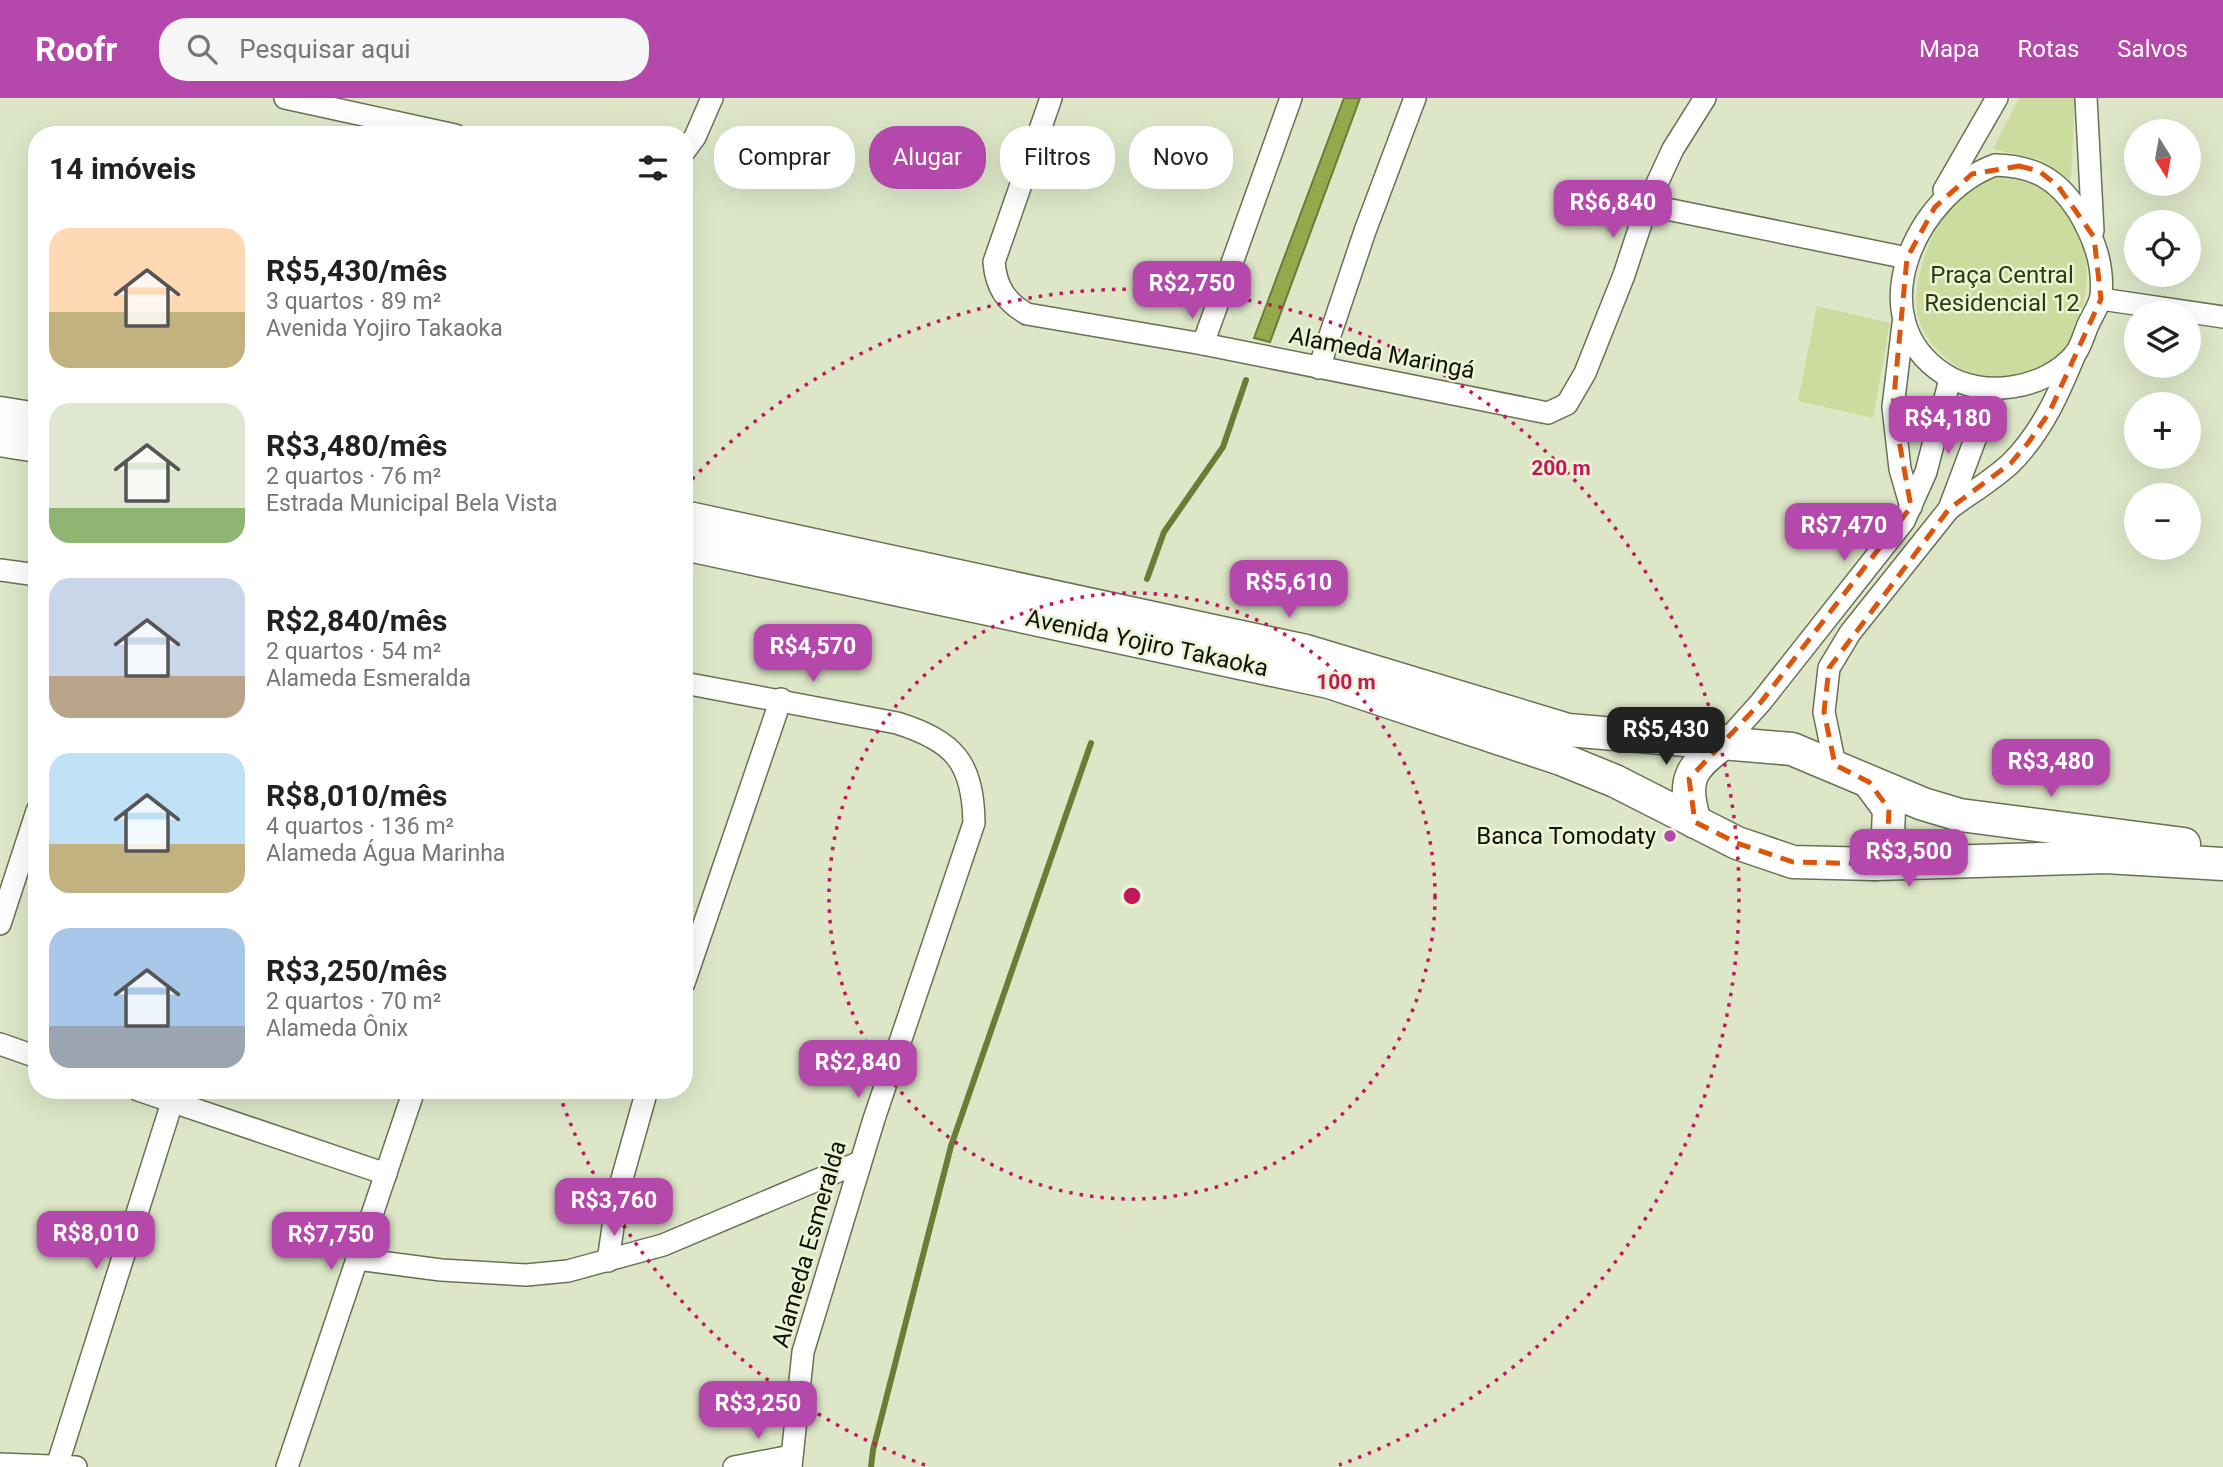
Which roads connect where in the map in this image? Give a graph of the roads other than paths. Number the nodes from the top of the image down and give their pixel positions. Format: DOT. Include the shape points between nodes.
graph roads {
  1 [pos="285,98"];
  2 [pos="712,98"];
  3 [pos="1051,98"];
  4 [pos="1291,98"];
  5 [pos="1415,98"];
  6 [pos="1705,98"];
  7 [pos="1997,98"];
  8 [pos="2086,98"];
  9 [pos="414,126"];
  10 [pos="693,140"];
  11 [pos="1647,205"];
  12 [pos="1935,207"];
  13 [pos="2094,237"];
  14 [pos="1907,258"];
  15 [pos="2101,299"];
  16 [pos="2223,317"];
  17 [pos="1903,324"];
  18 [pos="1203,344"];
  19 [pos="2075,354"];
  20 [pos="1319,368"];
  21 [pos="1950,379"];
  22 [pos="1994,389"];
  23 [pos="0,413"];
  24 [pos="28,418"];
  25 [pos="0,440"];
  26 [pos="28,445"];
  27 [pos="1926,472"];
  28 [pos="1961,480"];
  29 [pos="1911,508"];
  30 [pos="1949,509"];
  31 [pos="693,519"];
  32 [pos="693,546"];
  33 [pos="0,570"];
  34 [pos="28,574"];
  35 [pos="693,684"];
  36 [pos="781,699"];
  37 [pos="1726,741"];
  38 [pos="1835,765"];
  39 [pos="1869,782"];
  40 [pos="1695,822"];
  41 [pos="28,838"];
  42 [pos="2223,850"];
  43 [pos="1875,864"];
  44 [pos="2223,864"];
  45 [pos="0,924"];
  46 [pos="693,956"];
  47 [pos="0,1044"];
  48 [pos="28,1054"];
  49 [pos="173,1099"];
  50 [pos="182,1099"];
  51 [pos="411,1099"];
  52 [pos="645,1099"];
  53 [pos="860,1163"];
  54 [pos="386,1174"];
  55 [pos="357,1259"];
  56 [pos="608,1261"];
  57 [pos="791,1462"];
  58 [pos="0,1464"];
  59 [pos="66,1466"];
  60 [pos="287,1467"];
  61 [pos="734,1467"];
  1 -- 9 [label="street"];
  2 -- 10 [label="street"];
  3 -- 18 [label="street, Alameda Maringá" via="993,262 1007,300 1027,314"];
  4 -- 18 [label="street"];
  5 -- 20 [label="street"];
  6 -- 11 [label="street" via="1673,149"];
  7 -- 12 [label="street"];
  8 -- 13 [label="street"];
  11 -- 14 [label="street"];
  11 -- 20 [label="street, Alameda Maringá" via="1585,373 1567,404 1548,413"];
  12 -- 13 [label="street" via="1972,174 1995,165 2019,166 2039,171 2059,186"];
  12 -- 14 [label="street"];
  13 -- 15 [label="street" via="2101,267"];
  14 -- 17 [label="street" via="1900,295"];
  15 -- 16 [label="street"];
  15 -- 19 [label="street"];
  17 -- 21 [label="street" via="1920,354"];
  17 -- 29 [label="street" via="1893,407 1900,469"];
  18 -- 20 [label="street, Alameda Maringá"];
  19 -- 22 [label="street" via="2046,376"];
  19 -- 30 [label="street" via="2049,413 2028,443 2011,463"];
  21 -- 22 [label="street"];
  21 -- 27 [label="street"];
  22 -- 28 [label="street"];
  23 -- 24 [label="main road"];
  25 -- 26 [label="main road"];
  27 -- 28 [label="street"];
  27 -- 29 [label="street"];
  28 -- 30 [label="street"];
  29 -- 37 [label="street"];
  30 -- 38 [label="street" via="1850,633 1829,668 1824,712"];
  31 -- 37 [label="main road, Avenida Yojiro Takaoka" via="1306,651 1568,730"];
  32 -- 40 [label="main road, Avenida Yojiro Takaoka" via="1329,682 1561,759"];
  33 -- 34 [label="street"];
  35 -- 36 [label="street, Alameda Esmeralda"];
  36 -- 46 [label="street"];
  36 -- 53 [label="street, Alameda Esmeralda" via="930,734 955,752 968,772 974,797 974,822"];
  37 -- 38 [label="main road, Avenida Yojiro Takaoka" via="1792,748"];
  37 -- 40 [label="main road" via="1703,758 1689,779"];
  38 -- 39 [label="main road, Avenida Yojiro Takaoka"];
  39 -- 42 [label="main road, Avenida Yojiro Takaoka" via="1960,815"];
  39 -- 43 [label="main road" via="1889,809 1888,833"];
  40 -- 43 [label="main road, Avenida Yojiro Takaoka" via="1782,860"];
  41 -- 45 [label="street"];
  43 -- 44 [label="main road, Avenida Yojiro Takaoka" via="2106,858"];
  47 -- 48 [label="street"];
  49 -- 59 [label="street"];
  50 -- 54 [label="street"];
  51 -- 54 [label="street"];
  52 -- 56 [label="street" via="618,1193"];
  53 -- 56 [label="street" via="663,1245"];
  53 -- 57 [label="street, Alameda Esmeralda" via="803,1352"];
  54 -- 55 [label="street"];
  55 -- 56 [label="street" via="526,1275"];
  55 -- 60 [label="street"];
  57 -- 61 [label="street"];
  58 -- 59 [label="street"];
}
